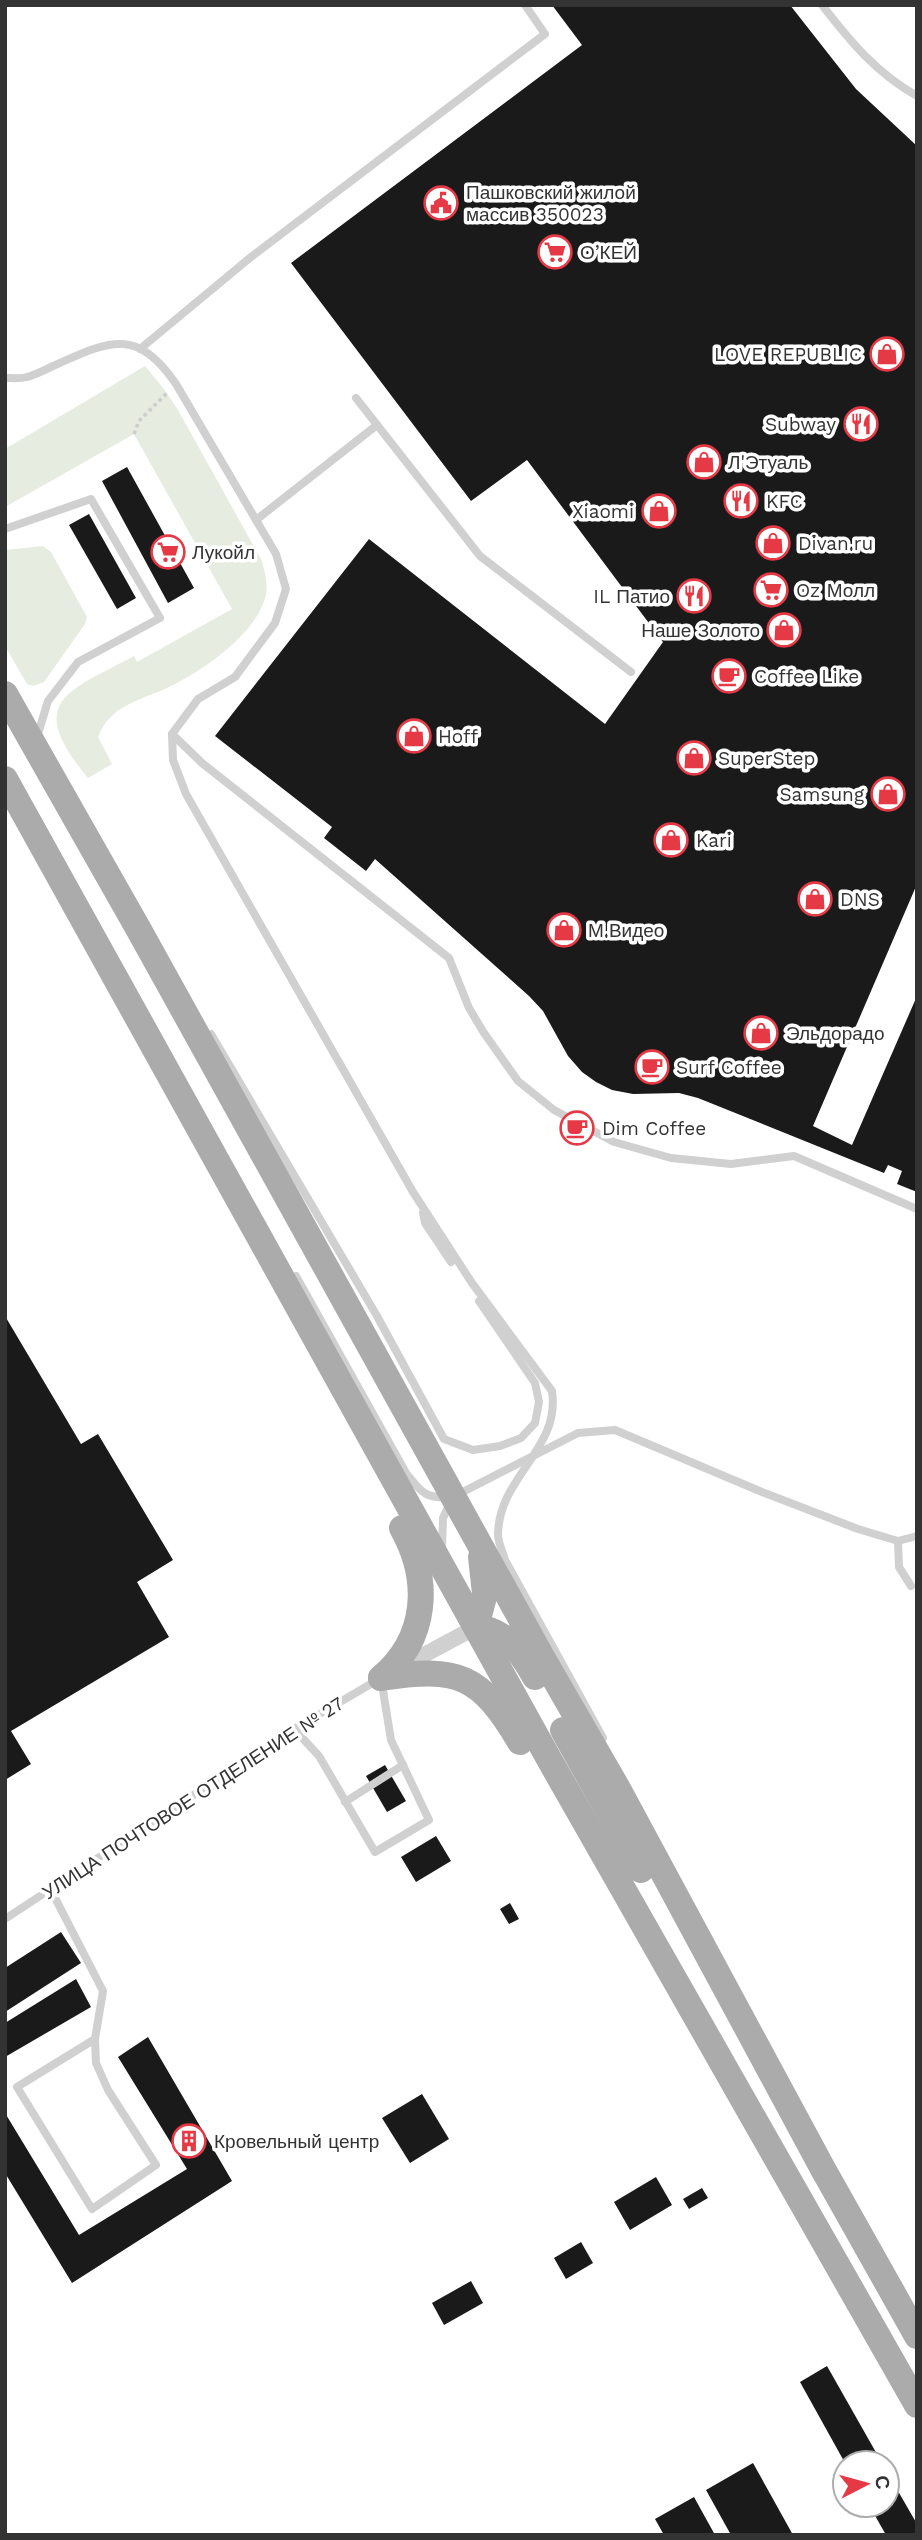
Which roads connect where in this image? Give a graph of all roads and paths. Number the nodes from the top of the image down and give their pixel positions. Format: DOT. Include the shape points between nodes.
graph roads {
  1 [pos="525,5"];
  2 [pos="822,5"];
  3 [pos="917,96"];
  4 [pos="140,349"];
  5 [pos="5,378"];
  6 [pos="176,384"];
  7 [pos="356,398"];
  8 [pos="377,425"];
  9 [pos="134,434"];
  10 [pos="256,520"];
  11 [pos="5,528"];
  12 [pos="631,672"];
  13 [pos="5,694"];
  14 [pos="172,734"];
  15 [pos="34,746"];
  16 [pos="5,779"];
  17 [pos="139,929"];
  18 [pos="161,948"];
  19 [pos="104,956"];
  20 [pos="203,1020"];
  21 [pos="204,1118"];
  22 [pos="211,1154"];
  23 [pos="422,1207"];
  24 [pos="917,1209"];
  25 [pos="288,1263"];
  26 [pos="537,1453"];
  27 [pos="453,1497"];
  28 [pos="917,1536"];
  29 [pos="898,1541"];
  30 [pos="479,1544"];
  31 [pos="446,1575"];
  32 [pos="911,1586"];
  33 [pos="476,1627"];
  34 [pos="382,1678"];
  35 [pos="294,1729"];
  36 [pos="608,1745"];
  37 [pos="403,1765"];
  38 [pos="345,1802"];
  39 [pos="51,1890"];
  40 [pos="5,1919"];
  41 [pos="707,1931"];
  42 [pos="728,1993"];
  43 [pos="95,2039"];
  44 [pos="793,2114"];
  45 [pos="917,2336"];
  46 [pos="889,2355"];
  47 [pos="917,2405"];
  1 -- 4 [label="lane" via="545,34 251,257"];
  2 -- 3 [label="lane" via="855,48"];
  4 -- 5 [label="lane" via="124,343 101,345 26,378"];
  4 -- 6 [label="lane" via="162,364"];
  6 -- 9 [label="path" via="139,421"];
  6 -- 10 [label="lane"];
  7 -- 8 [label="lane"];
  8 -- 10 [label="lane"];
  8 -- 12 [label="lane" via="480,556"];
  10 -- 14 [label="lane" via="276,554 286,589 275,623 235,677 198,699"];
  11 -- 15 [label="lane" via="91,499 160,618 78,662 48,701"];
  13 -- 15 [label="main road"];
  14 -- 23 [label="lane" via="173,760 186,794"];
  14 -- 24 [label="lane" via="202,763 449,958 484,1033 518,1081 554,1110 614,1142 671,1158 731,1164 794,1156"];
  15 -- 17 [label="main road"];
  16 -- 19 [label="main road"];
  17 -- 18 [label="lane"];
  17 -- 27 [label="main road"];
  19 -- 21 [label="lane" via="121,973"];
  19 -- 22 [label="main road"];
  20 -- 23 [label="lane" via="444,1439 473,1450 500,1447 521,1438 535,1423 539,1402 535,1383 425,1223"];
  22 -- 31 [label="main road"];
  22 -- 34 [label="main road" via="214,1191 412,1546 421,1581 418,1622 396,1666"];
  23 -- 26 [label="lane" via="552,1391 554,1408"];
  25 -- 27 [label="lane" via="406,1473 422,1493"];
  26 -- 27 [label="lane"];
  26 -- 29 [label="lane" via="578,1433 615,1430 858,1530"];
  26 -- 36 [label="lane" via="506,1494 498,1536 505,1560"];
  27 -- 30 [label="main road"];
  27 -- 31 [label="lane" via="443,1518"];
  28 -- 29 [label="lane"];
  29 -- 32 [label="lane" via="899,1567"];
  30 -- 33 [label="main road" via="485,1593"];
  30 -- 42 [label="main road"];
  31 -- 33 [label="main road"];
  33 -- 34 [label="street"];
  33 -- 44 [label="main road" via="500,1633 528,1665 750,2065"];
  33 -- 46 [label="main road"];
  34 -- 35 [label="lane, УЛИЦА ПОЧТОВОЕ ОТДЕЛЕНИЕ № 27"];
  34 -- 37 [label="lane" via="391,1740"];
  34 -- 46 [label="main road" via="444,1674 472,1683 503,1713 851,2320"];
  35 -- 38 [label="lane" via="319,1756"];
  35 -- 39 [label="lane, УЛИЦА ПОЧТОВОЕ ОТДЕЛЕНИЕ № 27"];
  37 -- 38 [label="lane"];
  37 -- 38 [label="lane" via="429,1821 375,1852"];
  39 -- 40 [label="lane, УЛИЦА ПОЧТОВОЕ ОТДЕЛЕНИЕ № 27"];
  39 -- 43 [label="lane" via="103,1991"];
  41 -- 42 [label="lane"];
  42 -- 44 [label="main road"];
  43 -- 43 [label="lane" via="96,2063 108,2090 156,2165 92,2209 17,2087"];
  44 -- 45 [label="main road"];
  46 -- 47 [label="main road"];
}
